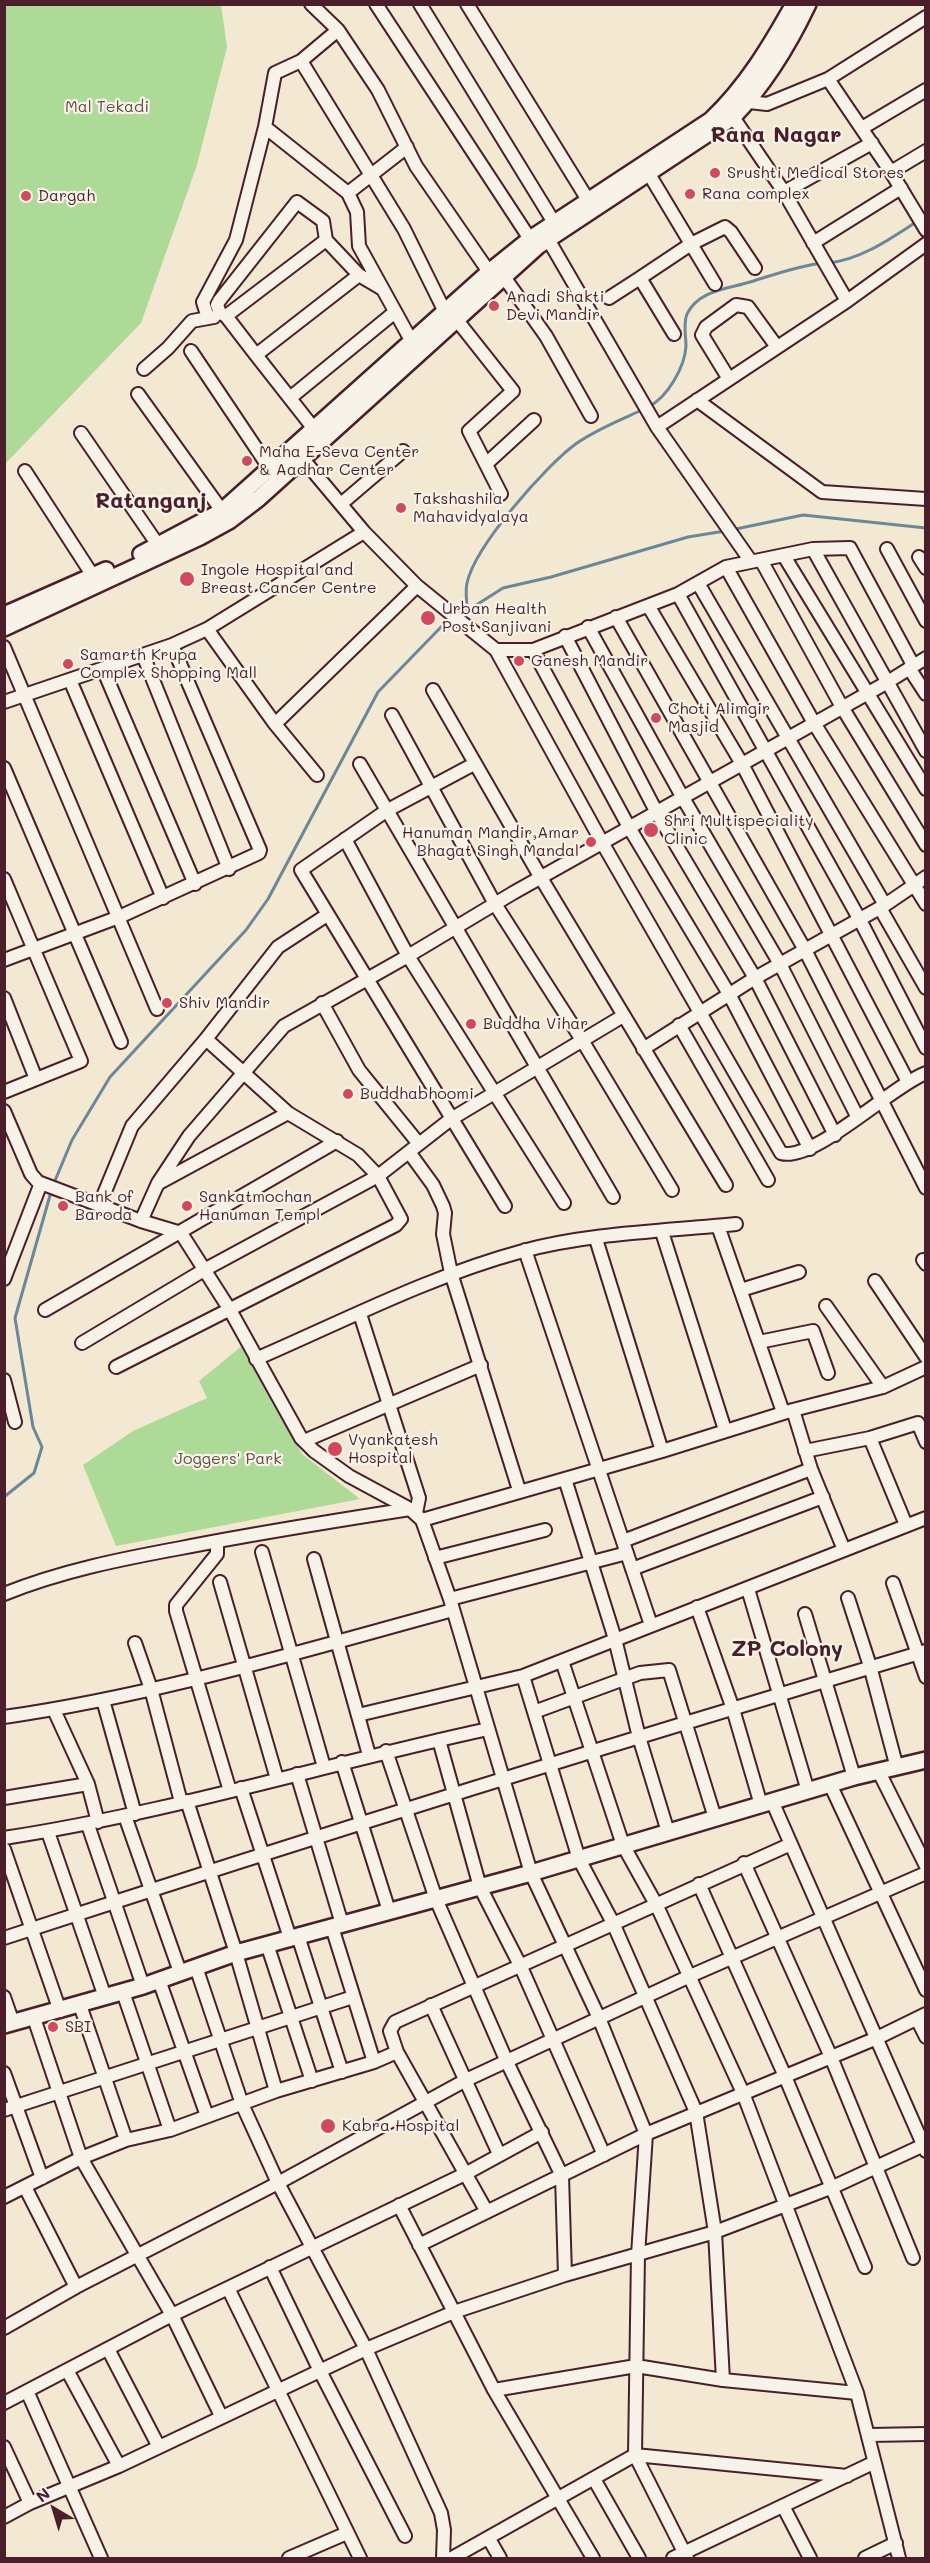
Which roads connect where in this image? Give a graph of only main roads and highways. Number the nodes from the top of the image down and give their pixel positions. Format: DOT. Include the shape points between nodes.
graph roads {
  1 [pos="794,4"];
  2 [pos="808,4"];
  3 [pos="740,101"];
  4 [pos="547,233"];
  5 [pos="450,315"];
  6 [pos="319,435"];
  7 [pos="274,475"];
  8 [pos="4,615"];
  9 [pos="4,628"];
  10 [pos="926,1760"];
  11 [pos="9,2024"];
  1 -- 3 [label="main road"];
  2 -- 3 [label="main road" via="796,29"];
  3 -- 4 [label="main road" via="588,200"];
  3 -- 4 [label="main road" via="733,117 650,174"];
  4 -- 5 [label="main road"];
  5 -- 6 [label="main road"];
  5 -- 6 [label="main road" via="412,342"];
  6 -- 7 [label="main road"];
  7 -- 8 [label="main road" via="222,511 158,545"];
  7 -- 9 [label="main road" via="230,521"];
  10 -- 11 [label="main road" via="267,1944 143,1986"];
}
